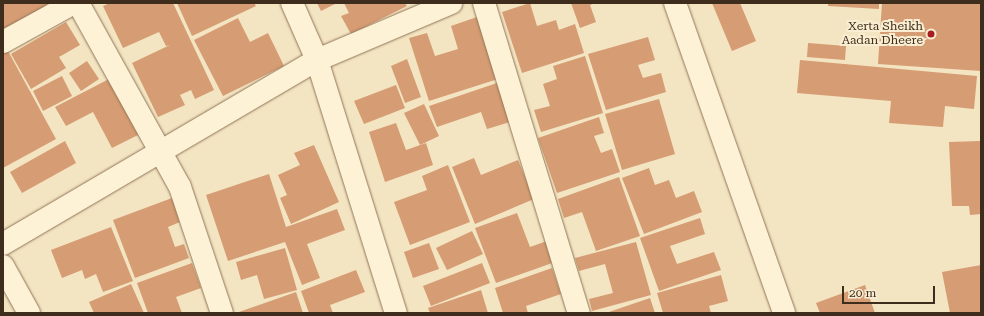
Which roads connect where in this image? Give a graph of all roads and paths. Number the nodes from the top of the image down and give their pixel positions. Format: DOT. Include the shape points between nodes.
graph roads {
  1 [pos="74,3"];
  2 [pos="78,3"];
  3 [pos="292,3"];
  4 [pos="451,3"];
  5 [pos="484,3"];
  6 [pos="675,3"];
  7 [pos="3,42"];
  8 [pos="317,60"];
  9 [pos="160,150"];
  10 [pos="3,244"];
  11 [pos="3,266"];
  12 [pos="29,313"];
  13 [pos="222,313"];
  14 [pos="396,313"];
  15 [pos="579,313"];
  16 [pos="784,313"];
  1 -- 7 [label="street"];
  2 -- 9 [label="street"];
  3 -- 8 [label="street"];
  4 -- 8 [label="street"];
  5 -- 15 [label="street"];
  6 -- 16 [label="street"];
  8 -- 9 [label="street"];
  8 -- 14 [label="street"];
  9 -- 10 [label="street"];
  9 -- 13 [label="street" via="180,187"];
  11 -- 12 [label="street"];
}
